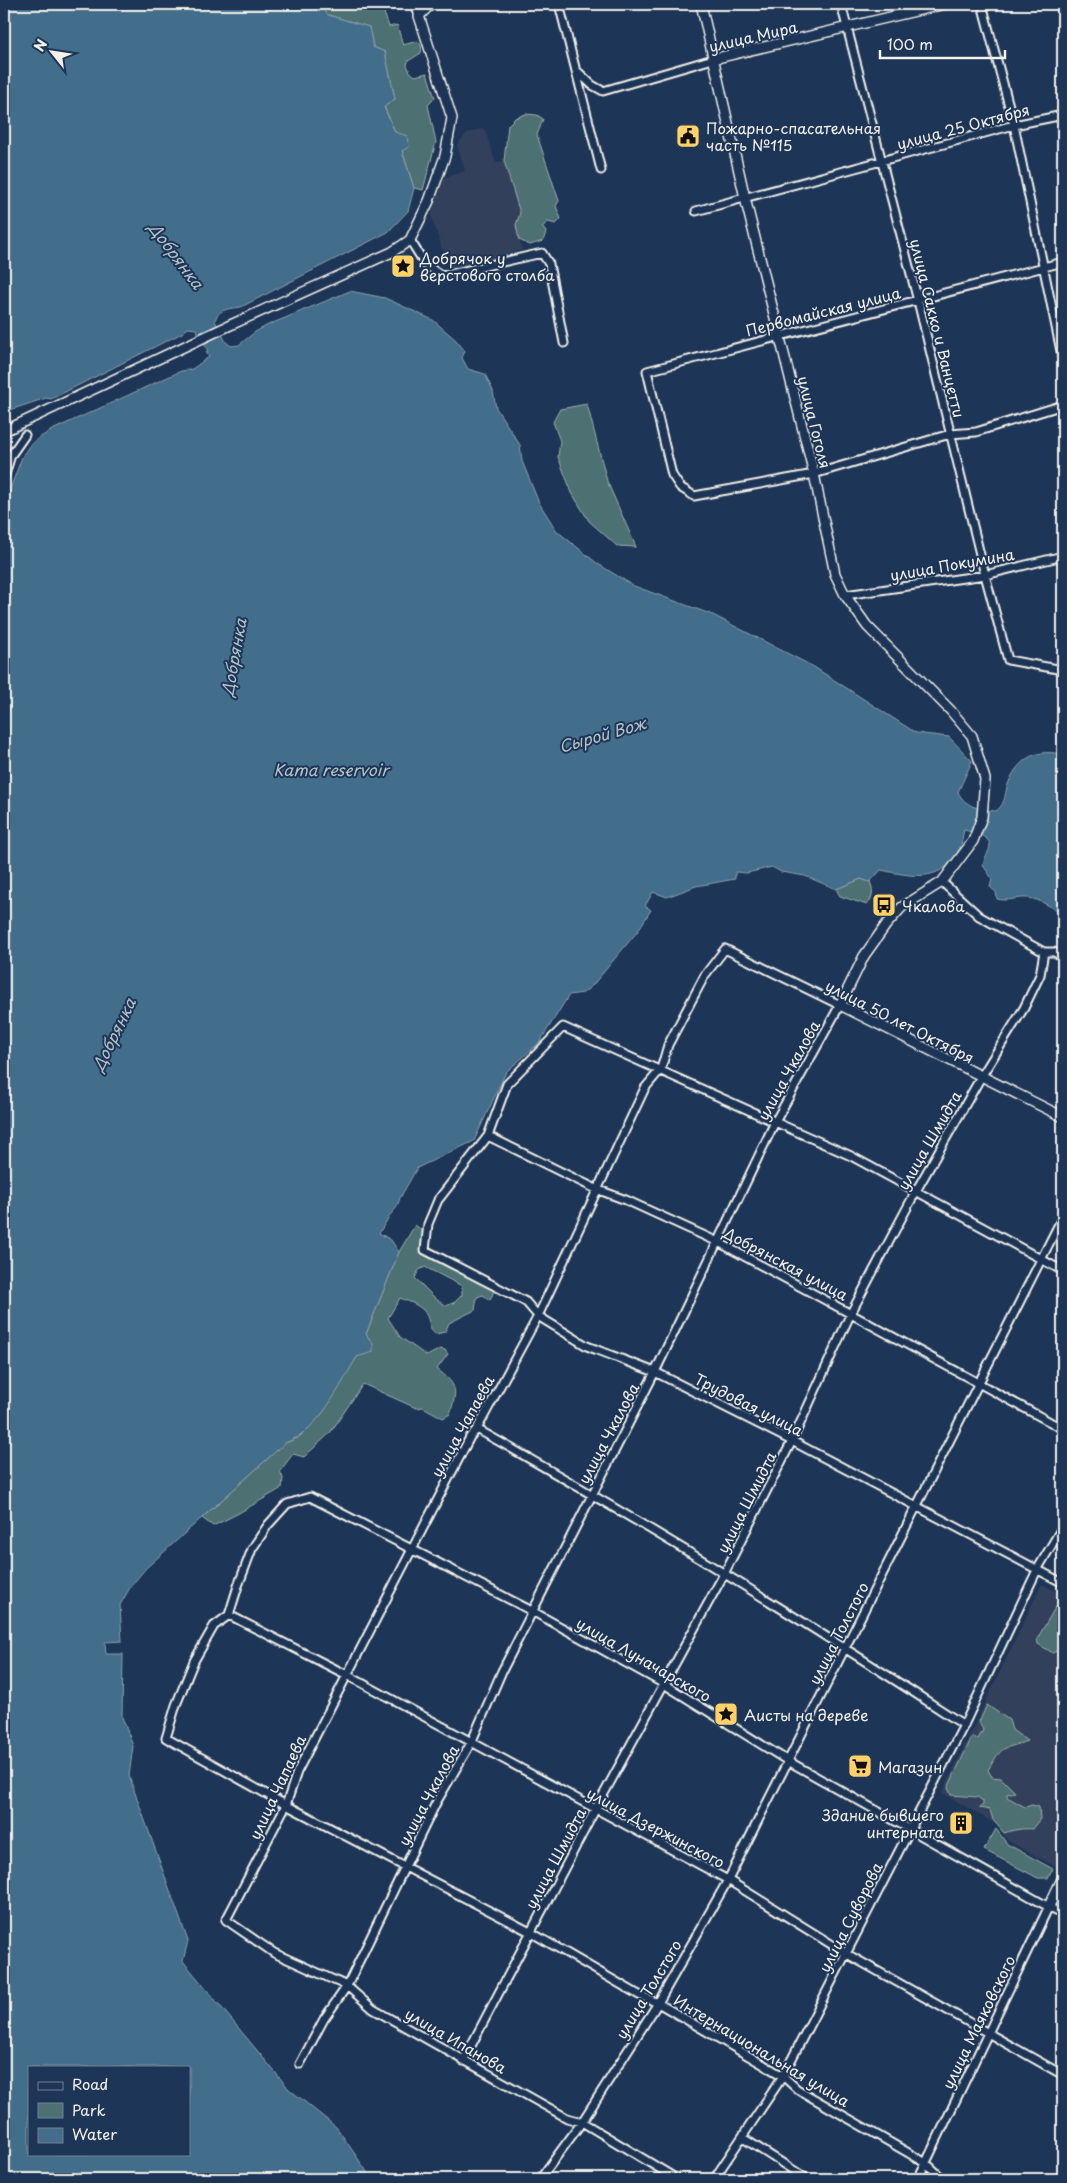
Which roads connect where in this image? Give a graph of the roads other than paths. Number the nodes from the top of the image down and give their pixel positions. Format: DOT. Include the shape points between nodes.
graph roads {
  1 [pos="415,4"];
  2 [pos="431,4"];
  3 [pos="559,4"];
  4 [pos="701,4"];
  5 [pos="841,4"];
  6 [pos="944,4"];
  7 [pos="982,4"];
  8 [pos="419,16"];
  9 [pos="849,28"];
  10 [pos="714,59"];
  11 [pos="576,69"];
  12 [pos="1063,115"];
  13 [pos="1014,125"];
  14 [pos="881,162"];
  15 [pos="601,170"];
  16 [pos="745,198"];
  17 [pos="696,211"];
  18 [pos="410,240"];
  19 [pos="1063,262"];
  20 [pos="1044,266"];
  21 [pos="918,301"];
  22 [pos="780,335"];
  23 [pos="564,343"];
  24 [pos="1063,361"];
  25 [pos="1063,405"];
  26 [pos="4,431"];
  27 [pos="950,434"];
  28 [pos="25,435"];
  29 [pos="814,474"];
  30 [pos="4,478"];
  31 [pos="1063,556"];
  32 [pos="985,575"];
  33 [pos="845,595"];
  34 [pos="1063,670"];
  35 [pos="973,842"];
  36 [pos="942,882"];
  37 [pos="724,949"];
  38 [pos="1044,952"];
  39 [pos="1063,958"];
  40 [pos="840,1005"];
  41 [pos="661,1070"];
  42 [pos="981,1077"];
  43 [pos="1063,1117"];
  44 [pos="775,1122"];
  45 [pos="488,1136"];
  46 [pos="596,1189"];
  47 [pos="916,1191"];
  48 [pos="1063,1216"];
  49 [pos="718,1242"];
  50 [pos="1040,1260"];
  51 [pos="1063,1272"];
  52 [pos="851,1313"];
  53 [pos="538,1316"];
  54 [pos="655,1372"];
  55 [pos="980,1384"];
  56 [pos="477,1429"];
  57 [pos="1063,1429"];
  58 [pos="792,1441"];
  59 [pos="592,1493"];
  60 [pos="918,1507"];
  61 [pos="1063,1526"];
  62 [pos="412,1551"];
  63 [pos="1037,1570"];
  64 [pos="724,1574"];
  65 [pos="1063,1583"];
  66 [pos="532,1612"];
  67 [pos="230,1615"];
  68 [pos="847,1648"];
  69 [pos="347,1675"];
  70 [pos="664,1684"];
  71 [pos="964,1725"];
  72 [pos="471,1743"];
  73 [pos="788,1761"];
  74 [pos="286,1806"];
  75 [pos="596,1810"];
  76 [pos="911,1830"];
  77 [pos="406,1867"];
  78 [pos="1063,1877"];
  79 [pos="728,1880"];
  80 [pos="1049,1906"];
  81 [pos="1063,1916"];
  82 [pos="226,1920"];
  83 [pos="532,1932"];
  84 [pos="847,1954"];
  85 [pos="347,1986"];
  86 [pos="658,2003"];
  87 [pos="988,2032"];
  88 [pos="463,2061"];
  89 [pos="300,2064"];
  90 [pos="1063,2075"];
  91 [pos="783,2076"];
  92 [pos="582,2122"];
  93 [pos="743,2138"];
  94 [pos="926,2163"];
  95 [pos="540,2179"];
  96 [pos="677,2179"];
  97 [pos="714,2179"];
  98 [pos="807,2179"];
  99 [pos="918,2179"];
  100 [pos="943,2179"];
  1 -- 8 [label="street"];
  2 -- 8 [label="main road"];
  3 -- 11 [label="street"];
  4 -- 10 [label="main road, улица Гоголя"];
  5 -- 9 [label="street, улица Сакко и Ванцетти"];
  6 -- 9 [label="main road, улица Мира"];
  7 -- 13 [label="street"];
  8 -- 18 [label="main road" via="452,118 439,176"];
  9 -- 10 [label="main road, улица Мира"];
  9 -- 14 [label="street, улица Сакко и Ванцетти"];
  10 -- 11 [label="street, улица Мира" via="603,91"];
  10 -- 16 [label="main road, улица Гоголя"];
  11 -- 15 [label="street"];
  12 -- 13 [label="street, улица 25 Октября"];
  13 -- 14 [label="street, улица 25 Октября"];
  13 -- 20 [label="street"];
  14 -- 16 [label="street, улица 25 Октября"];
  14 -- 21 [label="street, улица Сакко и Ванцетти"];
  16 -- 17 [label="street, улица 25 Октября"];
  16 -- 22 [label="main road, улица Гоголя"];
  18 -- 23 [label="street" via="425,264 442,276 542,252 549,264"];
  18 -- 26 [label="main road" via="356,269"];
  19 -- 20 [label="street, Первомайская улица"];
  20 -- 21 [label="street, Первомайская улица"];
  20 -- 24 [label="street"];
  21 -- 22 [label="street, Первомайская улица"];
  21 -- 27 [label="street, улица Сакко и Ванцетти"];
  22 -- 29 [label="main road, улица Гоголя"];
  22 -- 29 [label="street, Первомайская улица" via="647,371 672,475 680,487 694,496"];
  25 -- 27 [label="street" via="976,432"];
  27 -- 29 [label="street"];
  27 -- 32 [label="street, улица Сакко и Ванцетти"];
  28 -- 30 [label="street" via="15,448"];
  29 -- 33 [label="main road, улица Гоголя" via="835,574"];
  31 -- 32 [label="street, улица Покумина"];
  32 -- 33 [label="street, улица Покумина"];
  32 -- 34 [label="street, улица Сакко и Ванцетти" via="1008,660"];
  33 -- 35 [label="main road, улица Гоголя" via="867,626 972,736 983,766 984,801"];
  35 -- 36 [label="main road, улица Чкалова"];
  36 -- 38 [label="street" via="979,916"];
  36 -- 40 [label="main road, улица Чкалова" via="902,907 864,956"];
  37 -- 40 [label="street, улица 50 лет Октября"];
  37 -- 41 [label="street, улица Чапаева" via="705,976 668,1045"];
  38 -- 39 [label="street" via="1054,952"];
  38 -- 42 [label="street, улица Шмидта" via="1040,975 1024,1008"];
  40 -- 42 [label="main road, улица 50 лет Октября"];
  40 -- 44 [label="street, улица Чкалова"];
  41 -- 44 [label="street"];
  41 -- 45 [label="street" via="563,1026 507,1084"];
  41 -- 46 [label="street, улица Чапаева" via="645,1088"];
  42 -- 43 [label="main road, улица 50 лет Октября"];
  42 -- 47 [label="street, улица Шмидта"];
  44 -- 47 [label="street"];
  44 -- 49 [label="street, улица Чкалова"];
  45 -- 46 [label="street, Добрянская улица"];
  45 -- 53 [label="street, Трудовая улица" via="438,1200 428,1224 426,1250 526,1302"];
  46 -- 49 [label="street, Добрянская улица"];
  46 -- 53 [label="street, улица Чапаева"];
  47 -- 50 [label="street"];
  47 -- 52 [label="street, улица Шмидта"];
  48 -- 50 [label="street, улица Толстого"];
  49 -- 52 [label="street, Добрянская улица"];
  49 -- 54 [label="street, улица Чкалова"];
  50 -- 51 [label="street"];
  50 -- 55 [label="street, улица Толстого"];
  52 -- 55 [label="street, Добрянская улица"];
  52 -- 58 [label="street, улица Шмидта"];
  53 -- 54 [label="street, Трудовая улица" via="587,1346"];
  53 -- 56 [label="street, улица Чапаева"];
  54 -- 58 [label="street, Трудовая улица"];
  54 -- 59 [label="street, улица Чкалова"];
  55 -- 57 [label="street, Добрянская улица"];
  55 -- 60 [label="street, улица Толстого"];
  56 -- 59 [label="street"];
  56 -- 62 [label="street, улица Чапаева"];
  58 -- 60 [label="street, Трудовая улица"];
  58 -- 64 [label="street, улица Шмидта"];
  59 -- 64 [label="street"];
  59 -- 66 [label="street, улица Чкалова"];
  60 -- 63 [label="street, Трудовая улица"];
  60 -- 68 [label="street, улица Толстого"];
  61 -- 63 [label="street, улица Суворова"];
  62 -- 66 [label="street, улица Луначарского"];
  62 -- 67 [label="street, улица Луначарского" via="310,1497 287,1504 252,1550"];
  62 -- 69 [label="street, улица Чапаева"];
  63 -- 65 [label="street, Трудовая улица"];
  63 -- 71 [label="street, улица Суворова"];
  64 -- 68 [label="street"];
  64 -- 70 [label="street, улица Шмидта"];
  66 -- 70 [label="street, улица Луначарского"];
  66 -- 72 [label="street, улица Чкалова"];
  67 -- 69 [label="street, улица Дзержинского"];
  67 -- 74 [label="street, Интернациональная улица" via="214,1626 194,1661 166,1738"];
  68 -- 71 [label="street"];
  68 -- 73 [label="street, улица Толстого"];
  69 -- 72 [label="street, улица Дзержинского"];
  69 -- 74 [label="street, улица Чапаева" via="297,1772"];
  70 -- 73 [label="street, улица Луначарского"];
  70 -- 75 [label="street, улица Шмидта"];
  71 -- 76 [label="street, улица Суворова"];
  72 -- 75 [label="street, улица Дзержинского"];
  72 -- 77 [label="street, улица Чкалова" via="436,1803"];
  73 -- 76 [label="street, улица Луначарского"];
  73 -- 79 [label="street, улица Толстого"];
  74 -- 77 [label="street, Интернациональная улица"];
  74 -- 82 [label="street, улица Чапаева"];
  75 -- 79 [label="street, улица Дзержинского"];
  75 -- 83 [label="street, улица Шмидта"];
  76 -- 80 [label="street, улица Луначарского"];
  76 -- 84 [label="street, улица Суворова"];
  77 -- 83 [label="street, Интернациональная улица"];
  77 -- 85 [label="street, улица Чкалова"];
  78 -- 80 [label="main road, улица Маяковского"];
  79 -- 84 [label="street, улица Дзержинского"];
  79 -- 86 [label="street, улица Толстого"];
  80 -- 81 [label="street, улица Луначарского"];
  80 -- 87 [label="street, улица Маяковского"];
  82 -- 85 [label="street, улица Ипанова" via="274,1953"];
  83 -- 86 [label="street, Интернациональная улица"];
  83 -- 88 [label="street, улица Шмидта"];
  84 -- 87 [label="street, улица Дзержинского"];
  84 -- 91 [label="street, улица Суворова"];
  85 -- 88 [label="street, улица Ипанова" via="373,2009"];
  85 -- 89 [label="street, улица Чкалова" via="324,2019"];
  86 -- 91 [label="street, Интернациональная улица"];
  86 -- 92 [label="street, улица Толстого"];
  87 -- 90 [label="street, улица Дзержинского"];
  87 -- 94 [label="street, улица Маяковского"];
  88 -- 92 [label="street, улица Ипанова" via="567,2118"];
  91 -- 93 [label="street, улица Суворова"];
  91 -- 94 [label="street, Интернациональная улица" via="797,2089"];
  92 -- 95 [label="street, улица Толстого"];
  92 -- 96 [label="street, улица Ипанова"];
  93 -- 97 [label="street, улица Суворова"];
  93 -- 98 [label="street"];
  94 -- 99 [label="street, улица Маяковского"];
  94 -- 100 [label="street, Интернациональная улица"];
}
